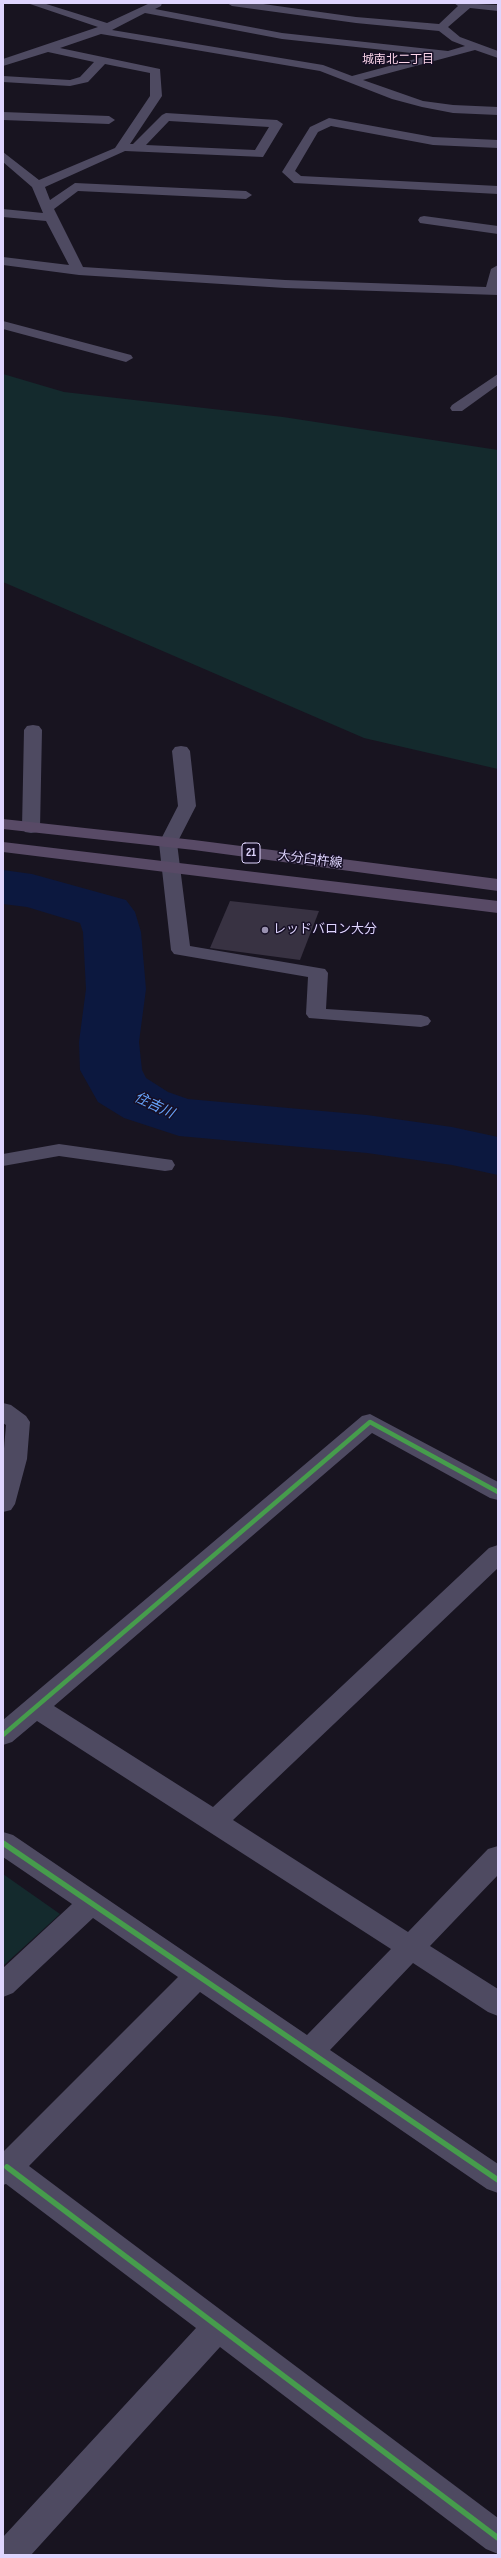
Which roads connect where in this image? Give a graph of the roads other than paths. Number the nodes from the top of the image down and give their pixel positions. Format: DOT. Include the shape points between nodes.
graph roads {
  1 [pos="32,3"];
  2 [pos="158,3"];
  3 [pos="232,3"];
  4 [pos="465,3"];
  5 [pos="498,8"];
  6 [pos="144,10"];
  7 [pos="442,28"];
  8 [pos="105,29"];
  9 [pos="475,47"];
  10 [pos="48,49"];
  11 [pos="449,54"];
  12 [pos="498,55"];
  13 [pos="102,60"];
  14 [pos="3,63"];
  15 [pos="3,79"];
  16 [pos="352,79"];
  17 [pos="498,111"];
  18 [pos="3,116"];
  19 [pos="109,120"];
  20 [pos="498,144"];
  21 [pos="122,147"];
  22 [pos="137,147"];
  23 [pos="3,156"];
  24 [pos="38,185"];
  25 [pos="498,190"];
  26 [pos="246,195"];
  27 [pos="3,213"];
  28 [pos="49,213"];
  29 [pos="424,220"];
  30 [pos="498,230"];
  31 [pos="3,260"];
  32 [pos="498,269"];
  33 [pos="79,271"];
  34 [pos="494,291"];
  35 [pos="3,325"];
  36 [pos="126,358"];
  37 [pos="498,378"];
  38 [pos="457,408"];
  39 [pos="33,730"];
  40 [pos="181,751"];
  41 [pos="3,824"];
  42 [pos="31,828"];
  43 [pos="168,842"];
  44 [pos="3,848"];
  45 [pos="172,867"];
  46 [pos="498,885"];
  47 [pos="498,907"];
  48 [pos="421,1021"];
  49 [pos="3,1160"];
  50 [pos="165,1165"];
  51 [pos="3,1411"];
  52 [pos="498,1492"];
  53 [pos="3,1504"];
  54 [pos="498,1554"];
  55 [pos="36,1707"];
  56 [pos="3,1735"];
  57 [pos="214,1822"];
  58 [pos="3,1843"];
  59 [pos="498,1857"];
  60 [pos="91,1903"];
  61 [pos="410,1947"];
  62 [pos="198,1976"];
  63 [pos="3,1986"];
  64 [pos="498,2004"];
  65 [pos="309,2052"];
  66 [pos="5,2170"];
  67 [pos="498,2180"];
  68 [pos="219,2326"];
  69 [pos="498,2538"];
  70 [pos="15,2553"];
  1 -- 8 [label="street"];
  2 -- 6 [label="street"];
  3 -- 7 [label="street" via="356,20"];
  4 -- 5 [label="street"];
  4 -- 7 [label="street"];
  6 -- 8 [label="street"];
  6 -- 11 [label="street" via="282,36"];
  7 -- 9 [label="street" via="456,39"];
  8 -- 10 [label="street"];
  8 -- 16 [label="street" via="303,64 333,71"];
  9 -- 11 [label="street"];
  9 -- 12 [label="street"];
  10 -- 13 [label="street"];
  10 -- 14 [label="street"];
  11 -- 16 [label="street"];
  13 -- 15 [label="street" via="84,80 70,83"];
  13 -- 21 [label="street" via="156,71 156,96"];
  16 -- 17 [label="street" via="396,97 422,104 453,109"];
  18 -- 19 [label="street"];
  20 -- 25 [label="street" via="434,141 329,122 314,130 288,172 298,180"];
  21 -- 22 [label="street"];
  21 -- 24 [label="street" via="119,151"];
  22 -- 22 [label="street" via="259,154 277,124 166,117"];
  23 -- 24 [label="street"];
  24 -- 28 [label="street"];
  26 -- 28 [label="street" via="75,187"];
  27 -- 28 [label="street"];
  28 -- 33 [label="street"];
  29 -- 30 [label="street"];
  31 -- 33 [label="street"];
  32 -- 34 [label="street"];
  33 -- 34 [label="street" via="292,284"];
  35 -- 36 [label="street"];
  37 -- 38 [label="street"];
  39 -- 42 [label="street"];
  40 -- 43 [label="street" via="187,806"];
  41 -- 42 [label="main road, 大分臼杵線 / 21"];
  42 -- 43 [label="main road, 大分臼杵線 / 21"];
  43 -- 45 [label="street"];
  43 -- 46 [label="main road, 大分臼杵線 / 21"];
  44 -- 45 [label="main road, 大分臼杵線 / 21"];
  45 -- 47 [label="main road, 大分臼杵線 / 21"];
  45 -- 48 [label="street" via="181,950 318,973 316,1014"];
  49 -- 50 [label="street" via="59,1150"];
  51 -- 53 [label="street" via="18,1422 15,1459"];
  52 -- 55 [label="street" via="370,1422"];
  54 -- 57 [label="street"];
  55 -- 56 [label="street"];
  55 -- 57 [label="street"];
  57 -- 61 [label="street"];
  58 -- 60 [label="street"];
  59 -- 61 [label="street"];
  60 -- 62 [label="street"];
  60 -- 63 [label="street"];
  61 -- 64 [label="street"];
  61 -- 65 [label="street"];
  62 -- 65 [label="street"];
  62 -- 66 [label="street"];
  65 -- 67 [label="street"];
  66 -- 68 [label="street"];
  68 -- 69 [label="street"];
  68 -- 70 [label="street"];
}
